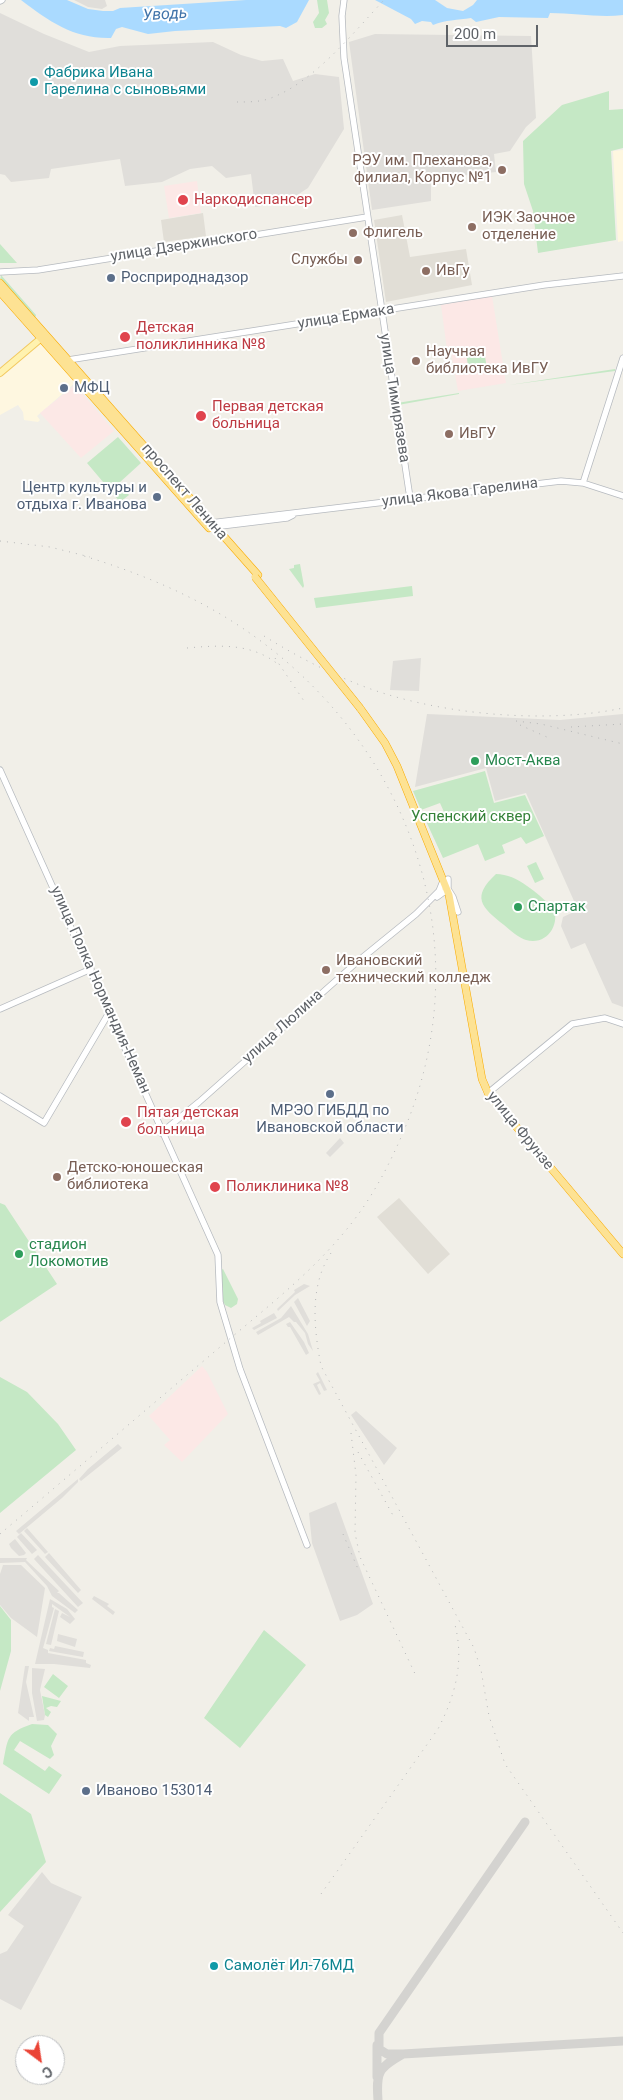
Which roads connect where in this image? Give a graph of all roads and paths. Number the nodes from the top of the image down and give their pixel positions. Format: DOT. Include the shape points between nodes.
graph roads {
  1 [pos="344,0"];
  2 [pos="368,217"];
  3 [pos="0,272"];
  4 [pos="623,276"];
  5 [pos="0,283"];
  6 [pos="0,292"];
  7 [pos="381,311"];
  8 [pos="43,337"];
  9 [pos="623,358"];
  10 [pos="65,361"];
  11 [pos="0,373"];
  12 [pos="583,483"];
  13 [pos="623,496"];
  14 [pos="410,498"];
  15 [pos="210,526"];
  16 [pos="361,707"];
  17 [pos="0,770"];
  18 [pos="0,775"];
  19 [pos="46,873"];
  20 [pos="445,879"];
  21 [pos="444,889"];
  22 [pos="435,898"];
  23 [pos="428,902"];
  24 [pos="455,913"];
  25 [pos="89,970"];
  26 [pos="0,1009"];
  27 [pos="108,1012"];
  28 [pos="623,1024"];
  29 [pos="489,1092"];
  30 [pos="0,1096"];
  31 [pos="184,1115"];
  32 [pos="158,1119"];
  33 [pos="172,1124"];
  34 [pos="162,1133"];
  35 [pos="553,1169"];
  36 [pos="623,1249"];
  37 [pos="623,1253"];
  38 [pos="307,1545"];
  1 -- 2 [label="main road, улица Тимирязева" via="344,58"];
  2 -- 3 [label="main road, улица Дзержинского" via="38,270"];
  2 -- 7 [label="main road, улица Тимирязева"];
  4 -- 7 [label="main road, улица Ермака"];
  5 -- 8 [label="highway, проспект Ленина"];
  6 -- 8 [label="highway, проспект Ленина"];
  7 -- 10 [label="main road, улица Ермака"];
  7 -- 14 [label="main road, улица Тимирязева"];
  8 -- 10 [label="highway, проспект Ленина"];
  8 -- 11 [label="main road"];
  9 -- 12 [label="main road"];
  10 -- 15 [label="highway, проспект Ленина"];
  12 -- 13 [label="main road, улица Якова Гарелина"];
  12 -- 14 [label="main road, улица Якова Гарелина" via="552,482"];
  14 -- 15 [label="main road, улица Якова Гарелина"];
  15 -- 16 [label="highway, проспект Ленина, bridge" via="256,576"];
  16 -- 20 [label="highway, улица Фрунзе" via="393,750"];
  17 -- 19 [label="main road, улица Полка Нормандия-Неман"];
  18 -- 19 [label="main road, улица Полка Нормандия-Неман"];
  19 -- 25 [label="main road, улица Полка Нормандия-Неман"];
  20 -- 21 [label="highway, улица Фрунзе"];
  20 -- 24 [label="highway, улица Фрунзе"];
  21 -- 22 [label="main road"];
  21 -- 23 [label="main road, улица Люлина"];
  21 -- 24 [label="highway, улица Фрунзе"];
  22 -- 23 [label="main road"];
  22 -- 24 [label="main road" via="447,900"];
  23 -- 31 [label="main road, улица Люлина"];
  24 -- 29 [label="highway, улица Фрунзе" via="482,1079"];
  25 -- 26 [label="main road"];
  25 -- 27 [label="main road, улица Полка Нормандия-Неман"];
  27 -- 30 [label="main road" via="44,1123"];
  27 -- 32 [label="main road, улица Полка Нормандия-Неман"];
  27 -- 34 [label="main road, улица Полка Нормандия-Неман"];
  28 -- 29 [label="main road" via="610,1018 572,1024"];
  29 -- 35 [label="highway, улица Фрунзе"];
  31 -- 33 [label="main road, улица Люлина"];
  31 -- 34 [label="main road, улица Люлина"];
  32 -- 33 [label="main road"];
  32 -- 34 [label="main road, улица Полка Нормандия-Неман"];
  33 -- 34 [label="main road, улица Люлина"];
  34 -- 38 [label="main road, улица Полка Нормандия-Неман" via="218,1255 220,1302 240,1369"];
  35 -- 36 [label="highway, улица Фрунзе"];
  35 -- 37 [label="highway, улица Фрунзе"];
}
